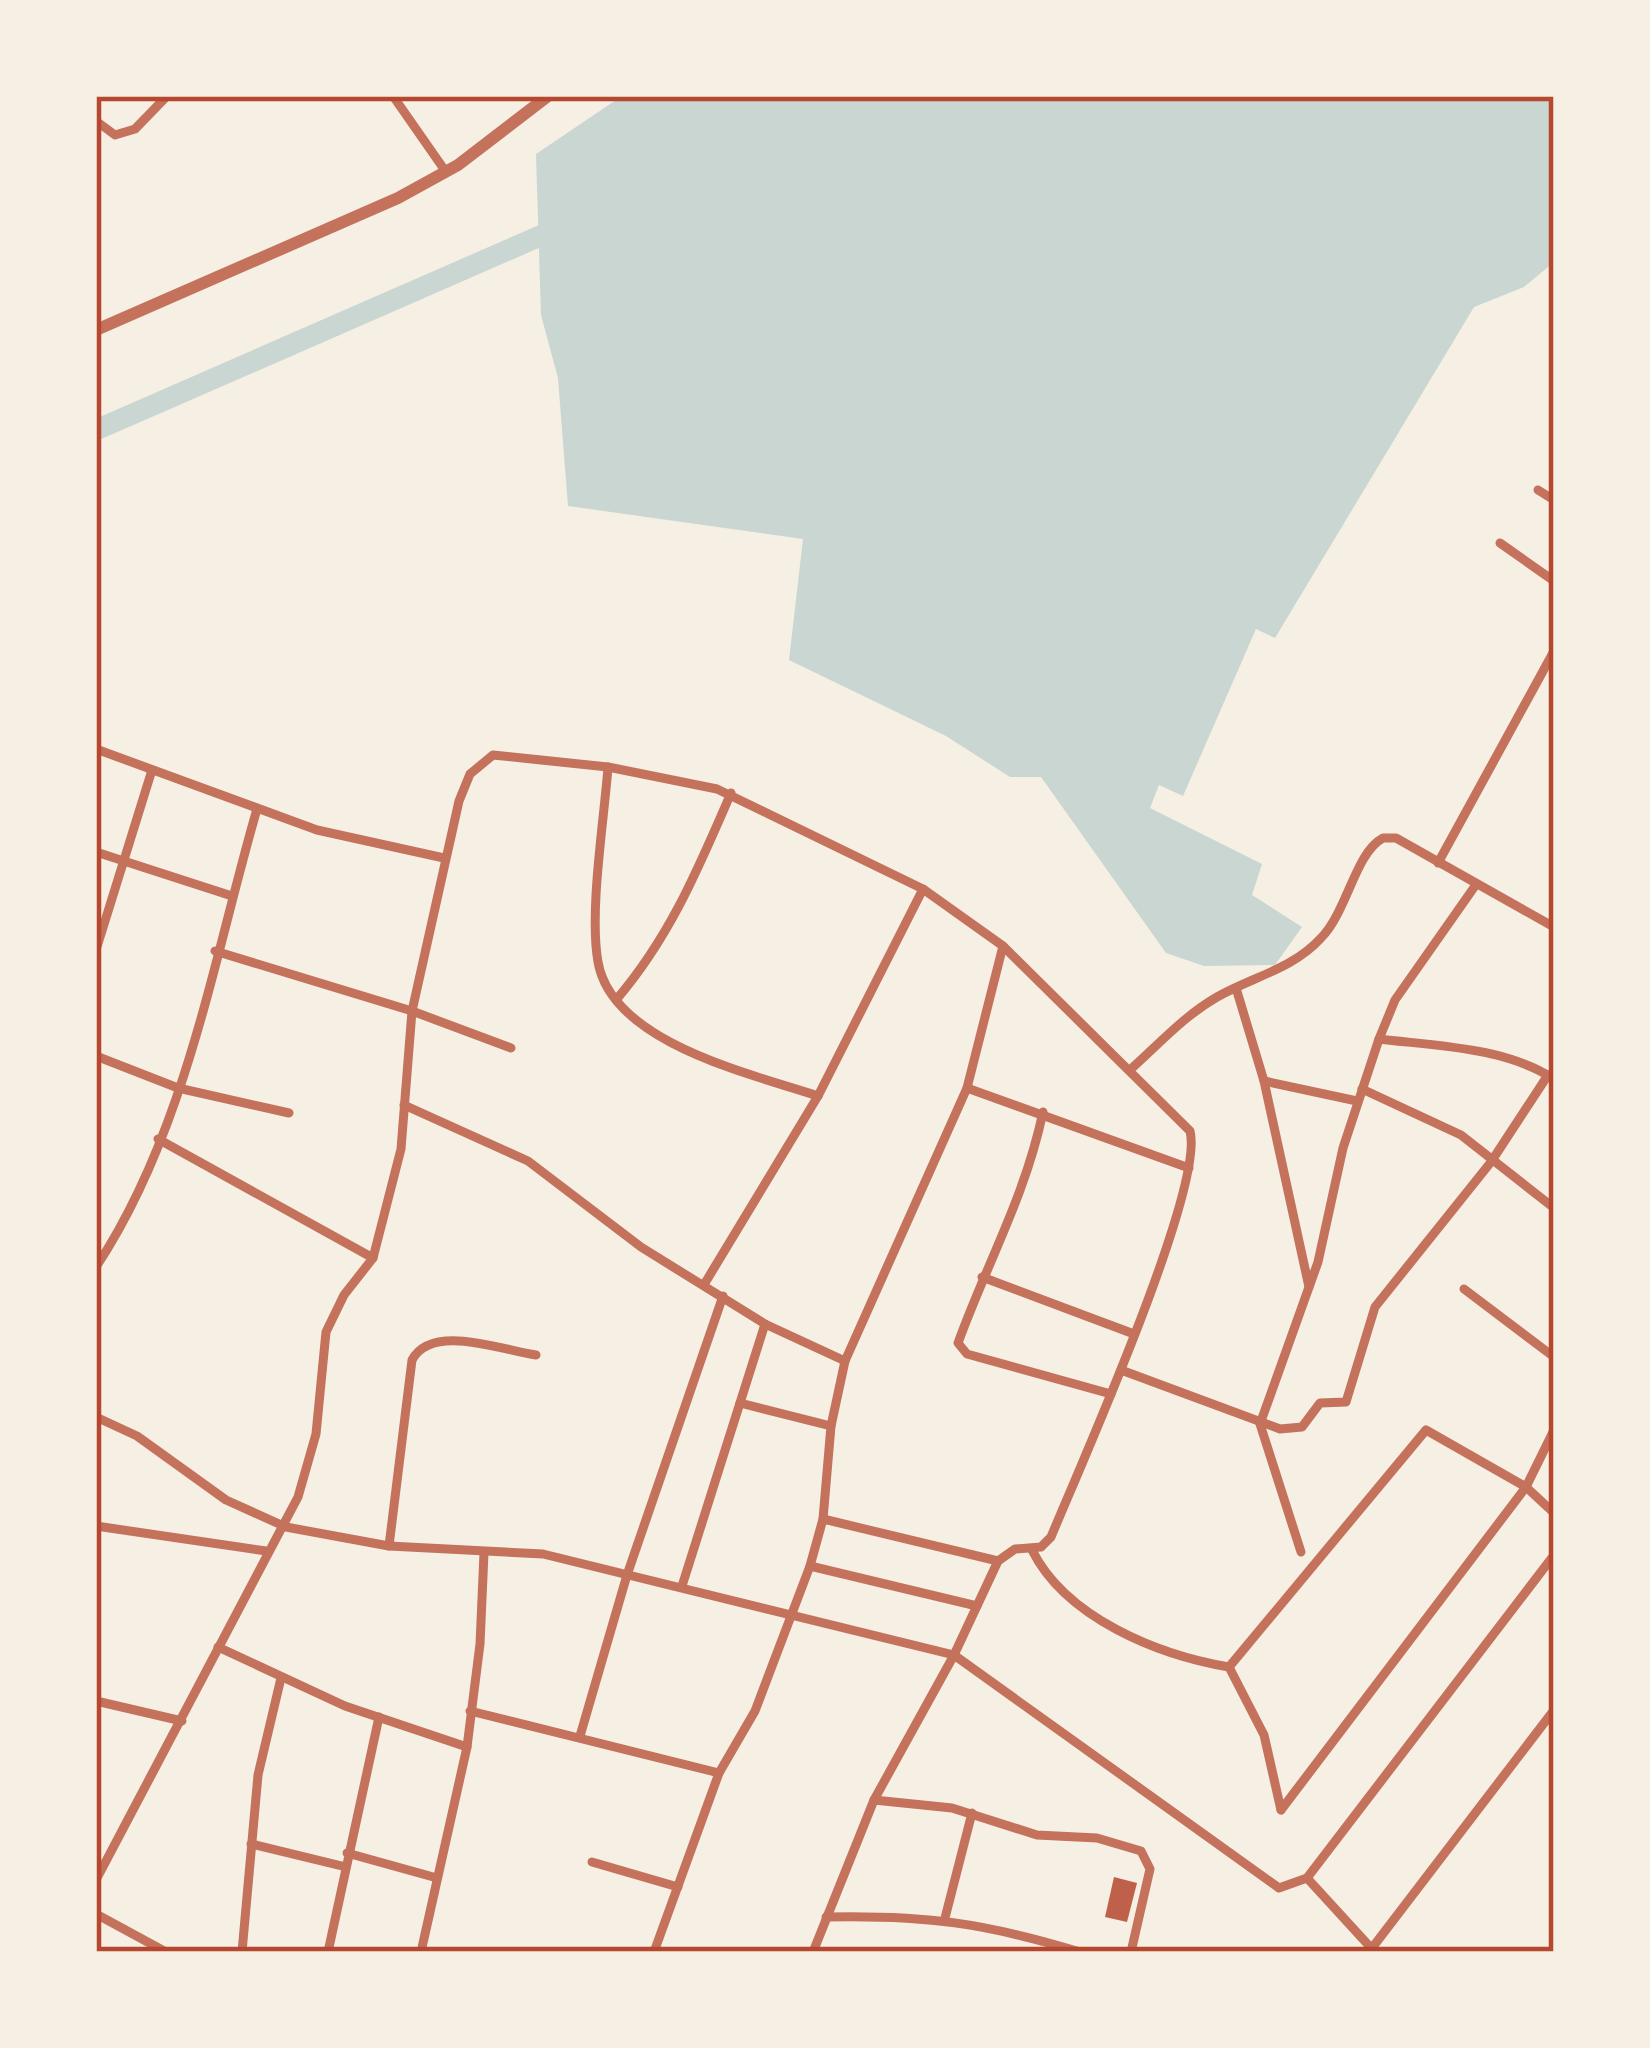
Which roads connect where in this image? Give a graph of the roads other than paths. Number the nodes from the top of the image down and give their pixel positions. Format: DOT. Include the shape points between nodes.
graph roads {
  1 [pos="167,96"];
  2 [pos="393,96"];
  3 [pos="548,96"];
  4 [pos="96,121"];
  5 [pos="446,172"];
  6 [pos="96,330"];
  7 [pos="1538,490"];
  8 [pos="1554,500"];
  9 [pos="1501,543"];
  10 [pos="1554,581"];
  11 [pos="1554,651"];
  12 [pos="96,749"];
  13 [pos="608,766"];
  14 [pos="152,770"];
  15 [pos="731,794"];
  16 [pos="257,808"];
  17 [pos="96,852"];
  18 [pos="444,858"];
  19 [pos="1438,862"];
  20 [pos="125,863"];
  21 [pos="1475,886"];
  22 [pos="923,889"];
  23 [pos="232,896"];
  24 [pos="1554,927"];
  25 [pos="1003,946"];
  26 [pos="96,950"];
  27 [pos="215,951"];
  28 [pos="1236,988"];
  29 [pos="616,1000"];
  30 [pos="412,1011"];
  31 [pos="1379,1039"];
  32 [pos="511,1048"];
  33 [pos="96,1056"];
  34 [pos="1131,1070"];
  35 [pos="1551,1077"];
  36 [pos="1264,1081"];
  37 [pos="178,1088"];
  38 [pos="968,1088"];
  39 [pos="1361,1089"];
  40 [pos="818,1096"];
  41 [pos="1357,1101"];
  42 [pos="404,1106"];
  43 [pos="1043,1112"];
  44 [pos="289,1113"];
  45 [pos="158,1139"];
  46 [pos="1491,1162"];
  47 [pos="1190,1168"];
  48 [pos="1554,1208"];
  49 [pos="373,1258"];
  50 [pos="96,1267"];
  51 [pos="982,1277"];
  52 [pos="705,1282"];
  53 [pos="1309,1287"];
  54 [pos="1464,1288"];
  55 [pos="724,1296"];
  56 [pos="765,1324"];
  57 [pos="1133,1334"];
  58 [pos="536,1355"];
  59 [pos="1554,1357"];
  60 [pos="845,1361"];
  61 [pos="1121,1370"];
  62 [pos="1112,1394"];
  63 [pos="740,1403"];
  64 [pos="96,1417"];
  65 [pos="1260,1424"];
  66 [pos="832,1426"];
  67 [pos="1554,1430"];
  68 [pos="1526,1487"];
  69 [pos="1554,1513"];
  70 [pos="823,1519"];
  71 [pos="96,1526"];
  72 [pos="286,1527"];
  73 [pos="389,1546"];
  74 [pos="1032,1550"];
  75 [pos="266,1551"];
  76 [pos="484,1552"];
  77 [pos="1301,1552"];
  78 [pos="1554,1555"];
  79 [pos="998,1561"];
  80 [pos="810,1566"];
  81 [pos="627,1575"];
  82 [pos="682,1586"];
  83 [pos="977,1606"];
  84 [pos="792,1612"];
  85 [pos="218,1647"];
  86 [pos="954,1655"];
  87 [pos="1229,1667"];
  88 [pos="281,1678"];
  89 [pos="96,1701"];
  90 [pos="1554,1710"];
  91 [pos="470,1711"];
  92 [pos="379,1717"];
  93 [pos="182,1721"];
  94 [pos="580,1736"];
  95 [pos="466,1747"];
  96 [pos="719,1773"];
  97 [pos="874,1799"];
  98 [pos="972,1813"];
  99 [pos="250,1844"];
  100 [pos="346,1853"];
  101 [pos="592,1862"];
  102 [pos="342,1866"];
  103 [pos="437,1878"];
  104 [pos="1307,1878"];
  105 [pos="96,1880"];
  106 [pos="678,1887"];
  107 [pos="96,1914"];
  108 [pos="826,1917"];
  109 [pos="945,1918"];
  110 [pos="1372,1951"];
  111 [pos="166,1952"];
  112 [pos="242,1952"];
  113 [pos="328,1952"];
  114 [pos="421,1952"];
  115 [pos="654,1952"];
  116 [pos="813,1952"];
  117 [pos="1081,1952"];
  118 [pos="1131,1952"];
  1 -- 4 [label="street" via="127,134"];
  2 -- 5 [label="street"];
  3 -- 5 [label="street"];
  5 -- 6 [label="street"];
  7 -- 8 [label="street"];
  9 -- 10 [label="street"];
  11 -- 19 [label="street"];
  12 -- 14 [label="street"];
  13 -- 15 [label="street"];
  13 -- 18 [label="street" via="494,755 480,761"];
  13 -- 29 [label="street" via="597,961"];
  14 -- 16 [label="street"];
  14 -- 20 [label="street"];
  15 -- 22 [label="street"];
  15 -- 29 [label="street" via="677,918"];
  16 -- 18 [label="street" via="316,830"];
  16 -- 23 [label="street"];
  17 -- 20 [label="street"];
  18 -- 30 [label="street"];
  19 -- 21 [label="street"];
  19 -- 28 [label="street" via="1396,838 1373,843 1344,912 1320,940 1298,960"];
  20 -- 23 [label="street"];
  20 -- 26 [label="street"];
  21 -- 24 [label="street"];
  21 -- 31 [label="street" via="1395,1000"];
  22 -- 25 [label="street"];
  22 -- 40 [label="street"];
  23 -- 27 [label="street"];
  25 -- 34 [label="street"];
  25 -- 38 [label="street"];
  27 -- 30 [label="street"];
  27 -- 37 [label="street"];
  28 -- 34 [label="street" via="1188,1016"];
  28 -- 36 [label="street"];
  29 -- 40 [label="street" via="640,1024 708,1059"];
  30 -- 32 [label="street"];
  30 -- 42 [label="street"];
  31 -- 35 [label="street" via="1490,1054"];
  31 -- 39 [label="street"];
  33 -- 37 [label="street"];
  34 -- 47 [label="street" via="1190,1131"];
  35 -- 46 [label="street"];
  36 -- 41 [label="street"];
  36 -- 53 [label="street"];
  37 -- 44 [label="street"];
  37 -- 45 [label="street"];
  38 -- 43 [label="street"];
  38 -- 60 [label="street"];
  39 -- 41 [label="street"];
  39 -- 46 [label="street" via="1461,1135"];
  40 -- 52 [label="street"];
  41 -- 53 [label="street"];
  42 -- 49 [label="street"];
  42 -- 52 [label="street" via="528,1162 641,1247"];
  43 -- 47 [label="street"];
  43 -- 51 [label="street" via="1015,1216"];
  45 -- 49 [label="street"];
  45 -- 50 [label="street" via="123,1226"];
  46 -- 48 [label="street"];
  46 -- 65 [label="street" via="1376,1307 1346,1402 1314,1406 1295,1430"];
  47 -- 57 [label="street"];
  49 -- 72 [label="street" via="326,1332 316,1434"];
  51 -- 57 [label="street"];
  51 -- 62 [label="street" via="960,1351"];
  52 -- 55 [label="street"];
  53 -- 65 [label="street"];
  54 -- 59 [label="street"];
  55 -- 56 [label="street"];
  55 -- 81 [label="street"];
  56 -- 60 [label="street"];
  56 -- 63 [label="street"];
  57 -- 61 [label="street"];
  58 -- 73 [label="street" via="435,1339 419,1348"];
  60 -- 66 [label="street"];
  61 -- 62 [label="street"];
  61 -- 65 [label="street"];
  62 -- 74 [label="street" via="1051,1537"];
  63 -- 66 [label="street"];
  63 -- 82 [label="street"];
  64 -- 72 [label="street" via="137,1436 226,1500"];
  65 -- 77 [label="street"];
  66 -- 70 [label="street"];
  67 -- 68 [label="street"];
  68 -- 69 [label="street"];
  68 -- 87 [label="street" via="1426,1430"];
  68 -- 87 [label="street" via="1281,1810 1264,1735"];
  70 -- 79 [label="street"];
  70 -- 80 [label="street"];
  71 -- 75 [label="street"];
  72 -- 73 [label="street"];
  72 -- 75 [label="street"];
  73 -- 76 [label="street"];
  74 -- 79 [label="street" via="1015,1549"];
  74 -- 87 [label="street" via="1051,1580 1146,1646"];
  75 -- 85 [label="street"];
  76 -- 81 [label="street" via="543,1554"];
  76 -- 91 [label="street"];
  78 -- 104 [label="street"];
  79 -- 83 [label="street"];
  80 -- 83 [label="street"];
  80 -- 84 [label="street"];
  81 -- 82 [label="street"];
  81 -- 94 [label="street"];
  82 -- 84 [label="street"];
  83 -- 86 [label="street"];
  84 -- 86 [label="street"];
  84 -- 96 [label="street" via="755,1711"];
  85 -- 88 [label="street"];
  85 -- 93 [label="street"];
  86 -- 97 [label="street"];
  86 -- 104 [label="street" via="1267,1883 1279,1888"];
  88 -- 92 [label="street"];
  88 -- 99 [label="street"];
  89 -- 93 [label="street"];
  90 -- 110 [label="street"];
  91 -- 94 [label="street"];
  91 -- 95 [label="street"];
  92 -- 95 [label="street"];
  92 -- 100 [label="street"];
  93 -- 105 [label="street"];
  94 -- 96 [label="street"];
  95 -- 103 [label="street"];
  96 -- 106 [label="street"];
  97 -- 98 [label="street"];
  97 -- 108 [label="street"];
  98 -- 109 [label="street"];
  98 -- 118 [label="street" via="1036,1835 1097,1838 1141,1851 1150,1869"];
  99 -- 102 [label="street"];
  99 -- 112 [label="street"];
  100 -- 102 [label="street"];
  100 -- 103 [label="street"];
  101 -- 106 [label="street"];
  102 -- 113 [label="street"];
  103 -- 114 [label="street"];
  104 -- 110 [label="street"];
  106 -- 115 [label="street"];
  107 -- 111 [label="street"];
  108 -- 109 [label="street"];
  108 -- 116 [label="street"];
  109 -- 117 [label="street"];
}
